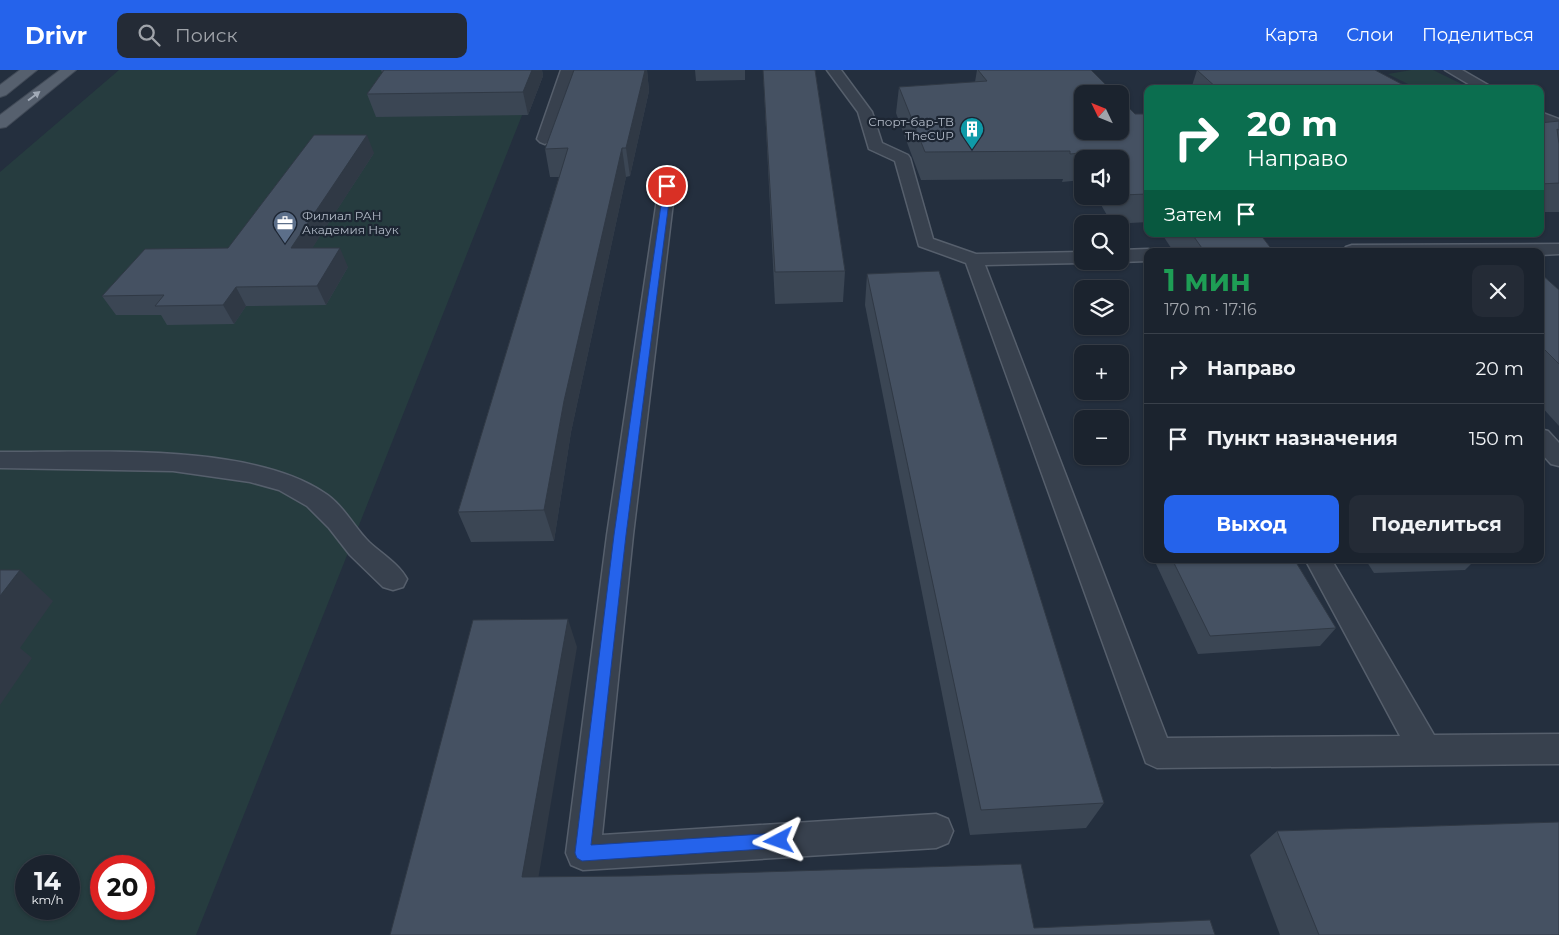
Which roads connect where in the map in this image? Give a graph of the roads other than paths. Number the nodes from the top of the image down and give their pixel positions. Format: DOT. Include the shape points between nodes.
graph roads {
  1 [pos="30,70"];
  2 [pos="69,70"];
  3 [pos="568,70"];
  4 [pos="834,70"];
  5 [pos="1452,70"];
  6 [pos="1480,85"];
  7 [pos="0,92"];
  8 [pos="1544,118"];
  9 [pos="0,123"];
  10 [pos="1559,127"];
  11 [pos="1544,132"];
  12 [pos="545,139"];
  13 [pos="667,186"];
  14 [pos="1544,249"];
  15 [pos="1559,249"];
  16 [pos="1144,255"];
  17 [pos="1129,256"];
  18 [pos="1074,257"];
  19 [pos="974,260"];
  20 [pos="1544,441"];
  21 [pos="1559,458"];
  22 [pos="0,460"];
  23 [pos="1320,563"];
  24 [pos="393,579"];
  25 [pos="1559,749"];
  26 [pos="1425,750"];
  27 [pos="936,831"];
  1 -- 7 [label="main road"];
  9 -- 2 [label="main road, one-way"];
  3 -- 12 [label="lane"];
  4 -- 19 [label="lane" via="865,112 875,146 902,158 925,242"];
  5 -- 6 [label="lane"];
  8 -- 10 [label="lane"];
  10 -- 11 [label="lane"];
  13 -- 27 [label="lane" via="620,535 582,853"];
  14 -- 15 [label="lane"];
  16 -- 17 [label="lane"];
  18 -- 19 [label="lane"];
  19 -- 26 [label="lane" via="1157,753"];
  20 -- 21 [label="lane"];
  22 -- 24 [label="lane" via="174,462 287,483 316,498 358,548"];
  23 -- 26 [label="lane"];
  25 -- 26 [label="lane"];
}
